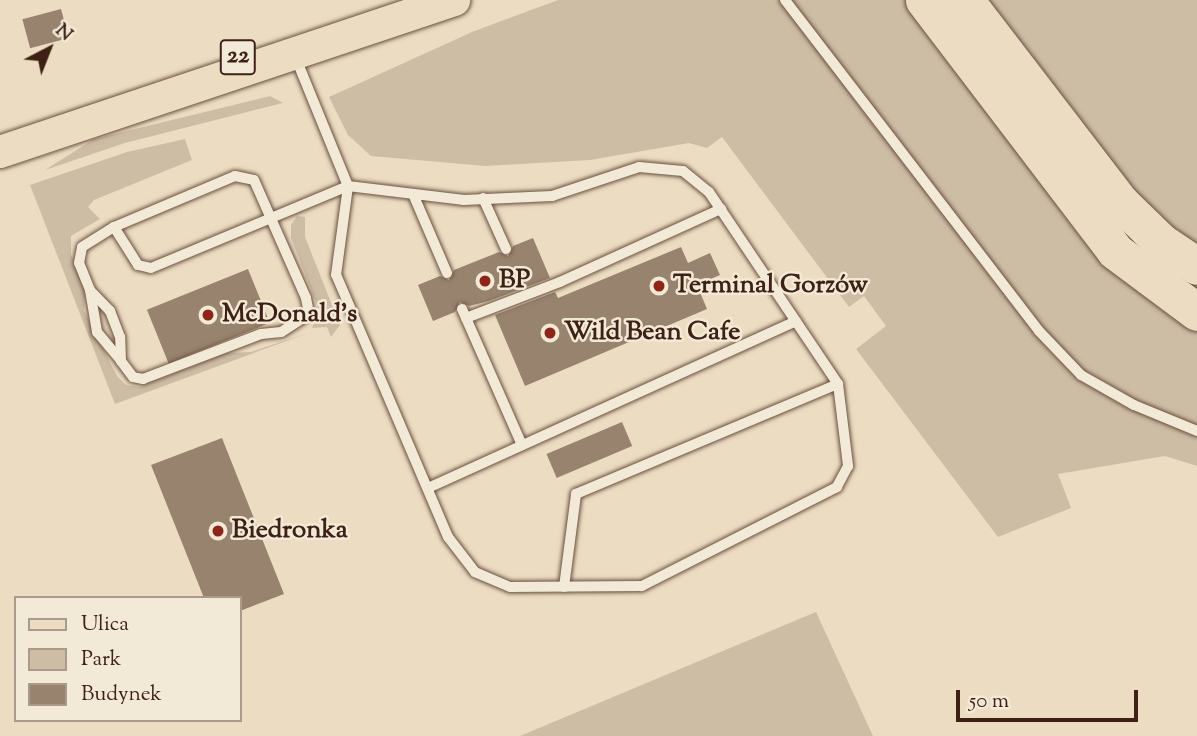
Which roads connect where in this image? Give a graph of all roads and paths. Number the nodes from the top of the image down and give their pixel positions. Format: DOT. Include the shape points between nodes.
graph roads {
  1 [pos="403,0"];
  2 [pos="454,0"];
  3 [pos="785,0"];
  4 [pos="924,0"];
  5 [pos="965,0"];
  6 [pos="291,45"];
  7 [pos="0,152"];
  8 [pos="348,186"];
  9 [pos="413,194"];
  10 [pos="483,198"];
  11 [pos="721,209"];
  12 [pos="271,218"];
  13 [pos="114,227"];
  14 [pos="506,249"];
  15 [pos="1197,266"];
  16 [pos="447,273"];
  17 [pos="90,290"];
  18 [pos="1197,312"];
  19 [pos="796,321"];
  20 [pos="121,361"];
  21 [pos="838,384"];
  22 [pos="1197,431"];
  23 [pos="522,445"];
  24 [pos="428,488"];
  25 [pos="564,587"];
  1 -- 6 [label="main road, 22"];
  2 -- 6 [label="main road, 22"];
  3 -- 22 [label="lane" via="1039,331 1081,375 1134,405"];
  4 -- 18 [label="highway" via="1115,251"];
  5 -- 15 [label="highway" via="1121,203 1161,243"];
  6 -- 7 [label="main road, 22" via="108,117"];
  6 -- 8 [label="lane"];
  8 -- 9 [label="lane"];
  8 -- 12 [label="lane"];
  8 -- 24 [label="lane" via="336,275"];
  9 -- 10 [label="lane"];
  9 -- 16 [label="lane"];
  10 -- 11 [label="lane" via="552,196 654,165 695,177"];
  10 -- 14 [label="lane"];
  11 -- 19 [label="lane"];
  11 -- 23 [label="lane" via="560,282 523,289 464,314"];
  12 -- 13 [label="lane" via="151,268 138,265"];
  12 -- 13 [label="lane" via="254,180 241,174"];
  12 -- 20 [label="lane" via="306,298 309,314 305,320 143,379 126,371"];
  13 -- 17 [label="lane" via="80,251 79,263"];
  17 -- 20 [label="lane" via="97,332"];
  17 -- 20 [label="lane" via="110,311 120,337"];
  19 -- 21 [label="lane"];
  19 -- 23 [label="lane"];
  21 -- 25 [label="lane" via="576,494"];
  21 -- 25 [label="lane" via="848,466 837,487 642,586"];
  23 -- 24 [label="lane"];
  24 -- 25 [label="lane" via="449,537 475,572 510,587"];
}
